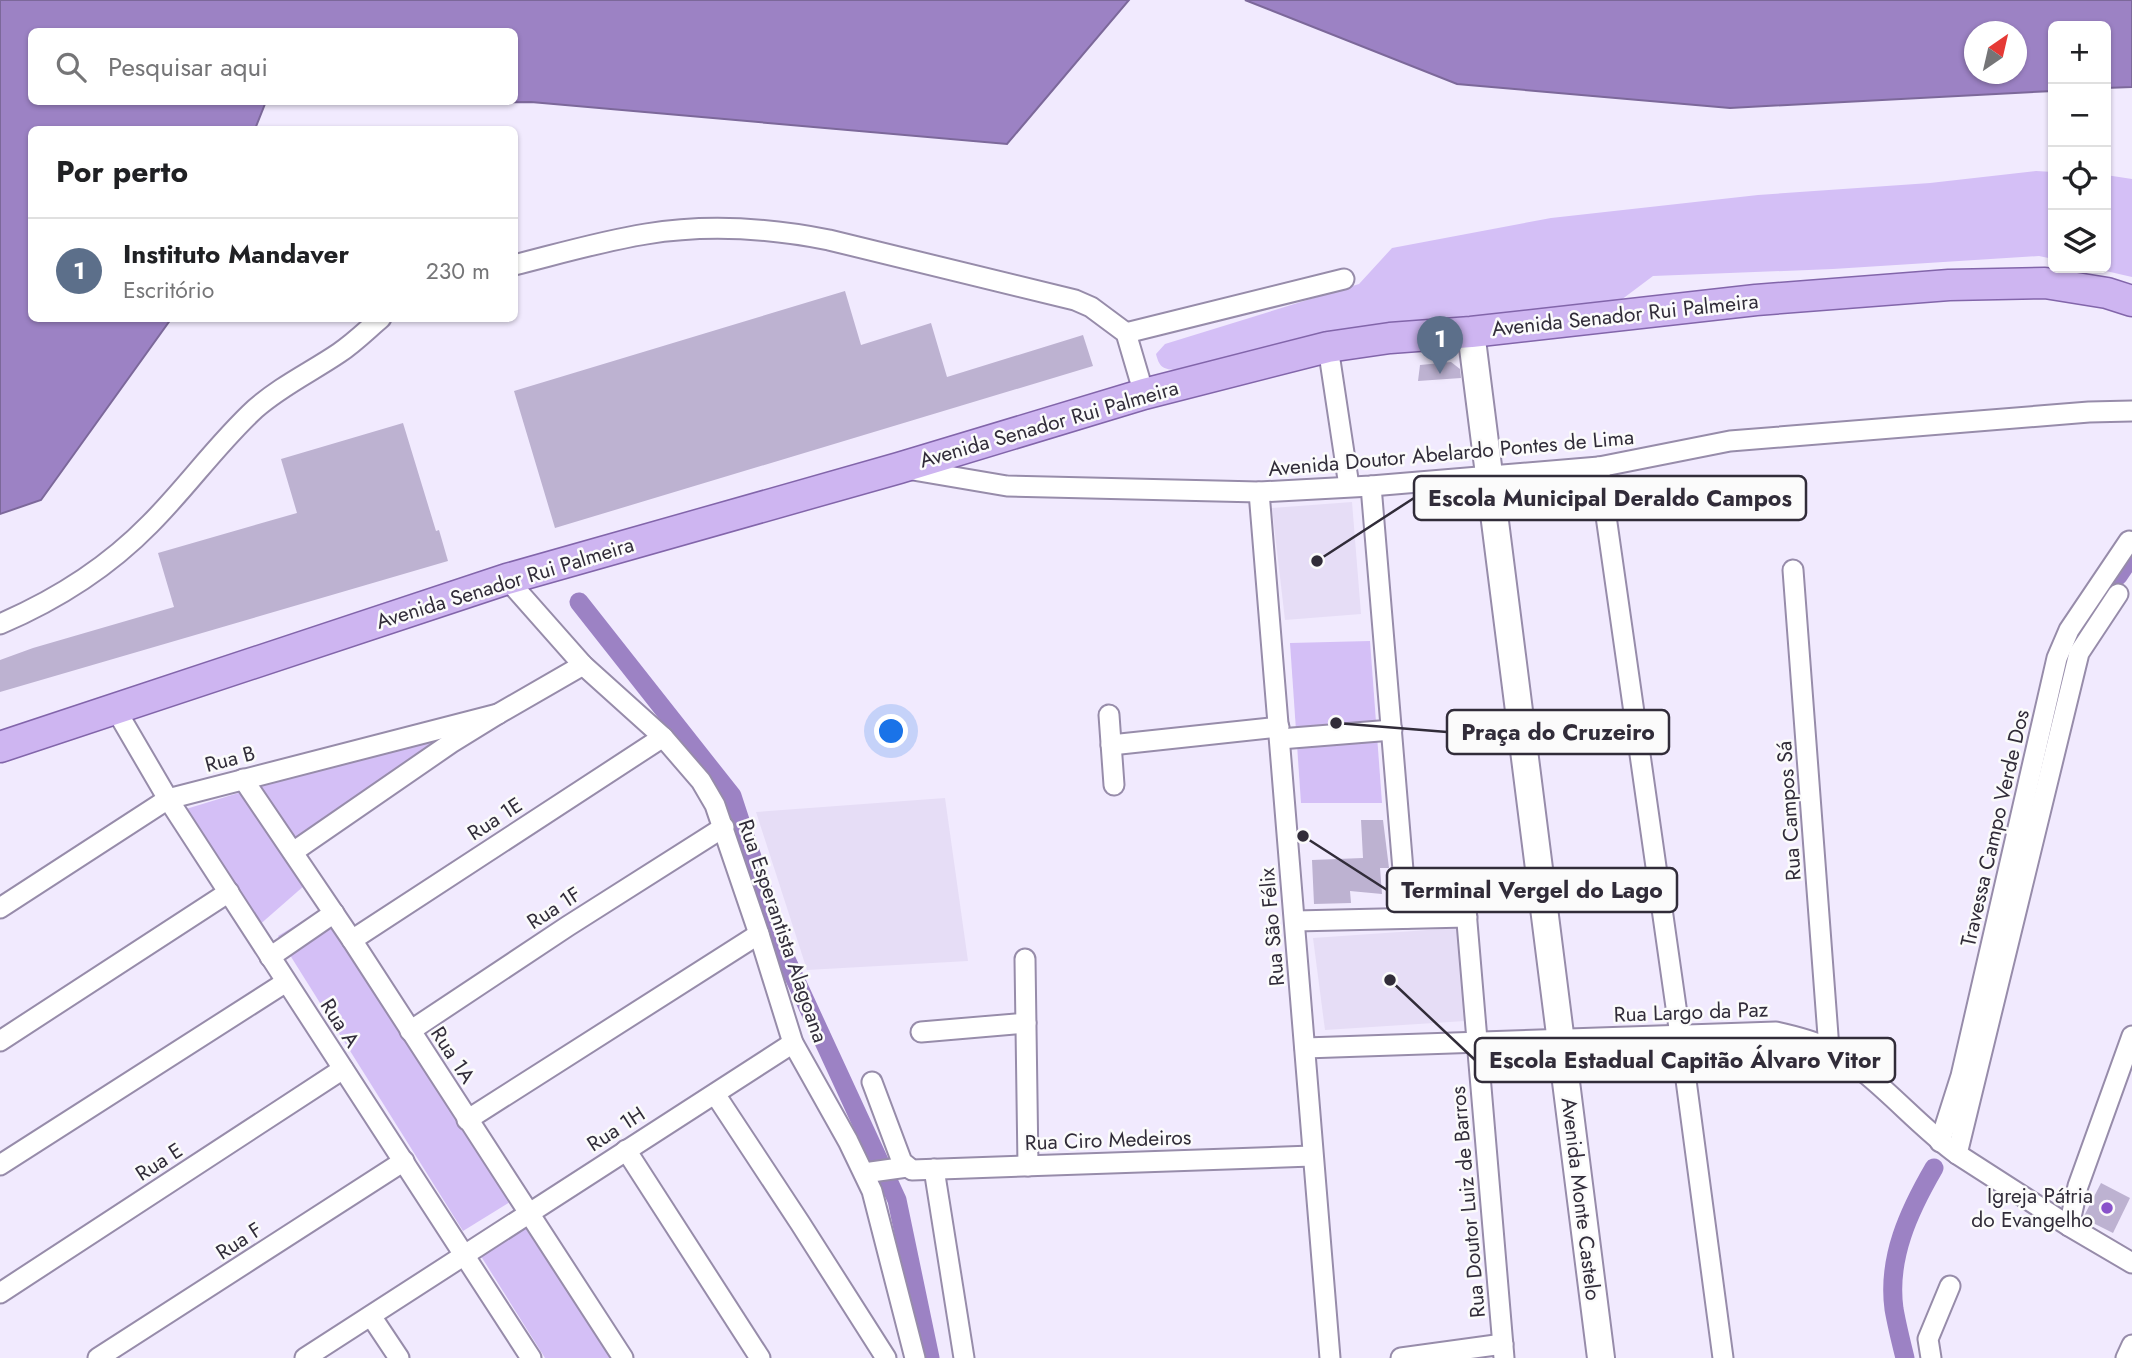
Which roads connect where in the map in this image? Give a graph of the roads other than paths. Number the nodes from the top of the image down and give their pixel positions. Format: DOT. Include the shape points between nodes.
graph roads {
  1 [pos="518,264"];
  2 [pos="1344,279"];
  3 [pos="2132,301"];
  4 [pos="376,322"];
  5 [pos="1126,332"];
  6 [pos="1471,332"];
  7 [pos="1328,347"];
  8 [pos="1144,394"];
  9 [pos="2132,411"];
  10 [pos="1599,467"];
  11 [pos="900,468"];
  12 [pos="1489,476"];
  13 [pos="1349,486"];
  14 [pos="1371,486"];
  15 [pos="1259,492"];
  16 [pos="2129,541"];
  17 [pos="1793,570"];
  18 [pos="507,579"];
  19 [pos="2118,594"];
  20 [pos="0,624"];
  21 [pos="583,665"];
  22 [pos="2065,666"];
  23 [pos="116,710"];
  24 [pos="498,713"];
  25 [pos="1109,715"];
  26 [pos="1392,730"];
  27 [pos="1280,733"];
  28 [pos="663,737"];
  29 [pos="1111,745"];
  30 [pos="0,747"];
  31 [pos="243,779"];
  32 [pos="1114,785"];
  33 [pos="168,799"];
  34 [pos="724,827"];
  35 [pos="293,852"];
  36 [pos="1404,883"];
  37 [pos="229,892"];
  38 [pos="0,908"];
  39 [pos="334,914"];
  40 [pos="1466,917"];
  41 [pos="1406,918"];
  42 [pos="1295,921"];
  43 [pos="760,934"];
  44 [pos="352,940"];
  45 [pos="270,957"];
  46 [pos="1026,959"];
  47 [pos="286,982"];
  48 [pos="1026,1023"];
  49 [pos="410,1031"];
  50 [pos="921,1032"];
  51 [pos="1680,1035"];
  52 [pos="2132,1036"];
  53 [pos="1560,1040"];
  54 [pos="0,1041"];
  55 [pos="1478,1041"];
  56 [pos="793,1043"];
  57 [pos="1305,1048"];
  58 [pos="1829,1049"];
  59 [pos="344,1069"];
  60 [pos="872,1082"];
  61 [pos="715,1094"];
  62 [pos="467,1120"];
  63 [pos="1940,1142"];
  64 [pos="626,1150"];
  65 [pos="1957,1154"];
  66 [pos="1312,1156"];
  67 [pos="404,1161"];
  68 [pos="0,1165"];
  69 [pos="1028,1166"];
  70 [pos="934,1168"];
  71 [pos="889,1169"];
  72 [pos="528,1212"];
  73 [pos="2069,1226"];
  74 [pos="464,1254"];
  75 [pos="2132,1263"];
  76 [pos="1950,1286"];
  77 [pos="0,1293"];
  78 [pos="371,1316"];
  79 [pos="2132,1345"];
  80 [pos="1504,1351"];
  81 [pos="911,1356"];
  82 [pos="98,1358"];
  83 [pos="305,1358"];
  84 [pos="398,1358"];
  85 [pos="531,1358"];
  86 [pos="623,1358"];
  87 [pos="761,1358"];
  88 [pos="886,1358"];
  89 [pos="964,1358"];
  90 [pos="1330,1358"];
  91 [pos="1401,1358"];
  92 [pos="1601,1358"];
  93 [pos="1723,1358"];
  94 [pos="1931,1358"];
  95 [pos="2126,1358"];
  1 -- 5 [label="street" via="645,234 708,228 771,231 829,240 1075,300"];
  2 -- 5 [label="street"];
  3 -- 6 [label="main road, Avenida Senador Rui Palmeira" via="2045,283 1949,285 1756,300"];
  4 -- 20 [label="street" via="353,343 281,387 253,411 151,523 110,560 55,597"];
  5 -- 8 [label="street"];
  6 -- 7 [label="main road, Avenida Senador Rui Palmeira"];
  6 -- 12 [label="street, Avenida Monte Castelo"];
  7 -- 8 [label="main road, Avenida Senador Rui Palmeira"];
  7 -- 13 [label="street"];
  8 -- 11 [label="main road, Avenida Senador Rui Palmeira"];
  9 -- 10 [label="street, Avenida Doutor Abelardo Pontes de Lima" via="1730,441"];
  10 -- 12 [label="street, Avenida Doutor Abelardo Pontes de Lima"];
  10 -- 51 [label="street"];
  11 -- 15 [label="street, Avenida Doutor Abelardo Pontes de Lima" via="1007,486"];
  11 -- 18 [label="main road, Avenida Senador Rui Palmeira"];
  12 -- 14 [label="street, Avenida Doutor Abelardo Pontes de Lima"];
  12 -- 53 [label="street, Avenida Monte Castelo"];
  13 -- 14 [label="street, Avenida Doutor Abelardo Pontes de Lima"];
  13 -- 15 [label="street, Avenida Doutor Abelardo Pontes de Lima"];
  14 -- 26 [label="street"];
  15 -- 27 [label="street, Rua São Félix"];
  16 -- 22 [label="street, Travessa Campo Verde Dos" via="2069,630"];
  17 -- 58 [label="street, Rua Campos Sá"];
  18 -- 21 [label="street, Rua Esperantista Alagoana"];
  18 -- 23 [label="main road, Avenida Senador Rui Palmeira"];
  19 -- 22 [label="street" via="2079,653"];
  21 -- 24 [label="street"];
  21 -- 28 [label="street, Rua Esperantista Alagoana"];
  22 -- 63 [label="street, Travessa Campo Verde Dos" via="1961,1076"];
  22 -- 65 [label="street"];
  23 -- 30 [label="main road, Avenida Senador Rui Palmeira"];
  23 -- 33 [label="street, Rua A"];
  24 -- 31 [label="street, Rua B"];
  24 -- 35 [label="street"];
  25 -- 29 [label="street"];
  26 -- 27 [label="street"];
  26 -- 36 [label="street"];
  27 -- 29 [label="street"];
  27 -- 42 [label="street, Rua São Félix"];
  28 -- 34 [label="street, Rua Esperantista Alagoana" via="701,782"];
  28 -- 44 [label="street, Rua 1E"];
  29 -- 32 [label="street"];
  31 -- 33 [label="street, Rua B"];
  31 -- 35 [label="street, Rua 1A"];
  33 -- 37 [label="street, Rua A"];
  33 -- 38 [label="street, Rua B"];
  34 -- 43 [label="street, Rua Esperantista Alagoana"];
  34 -- 49 [label="street, Rua 1F"];
  35 -- 39 [label="street, Rua 1A"];
  36 -- 40 [label="street, Rua Doutor Luiz de Barros" via="1462,883"];
  36 -- 41 [label="street"];
  37 -- 45 [label="street, Rua A"];
  37 -- 54 [label="street"];
  39 -- 44 [label="street, Rua 1A"];
  39 -- 45 [label="street"];
  40 -- 41 [label="street"];
  40 -- 55 [label="street, Rua Doutor Luiz de Barros"];
  41 -- 42 [label="street"];
  42 -- 57 [label="street, Rua São Félix"];
  43 -- 56 [label="street, Rua Esperantista Alagoana"];
  43 -- 62 [label="street"];
  44 -- 49 [label="street, Rua 1A"];
  45 -- 47 [label="street, Rua A"];
  46 -- 48 [label="street"];
  47 -- 59 [label="street, Rua A"];
  47 -- 68 [label="street"];
  48 -- 50 [label="street"];
  48 -- 69 [label="street"];
  49 -- 62 [label="street, Rua 1A"];
  51 -- 53 [label="street, Rua Largo da Paz"];
  51 -- 58 [label="street, Rua Largo da Paz" via="1776,1032"];
  51 -- 93 [label="street"];
  52 -- 73 [label="street" via="2078,1186"];
  53 -- 55 [label="street, Rua Largo da Paz"];
  53 -- 92 [label="street, Avenida Monte Castelo"];
  55 -- 57 [label="street, Rua Largo da Paz"];
  55 -- 80 [label="street, Rua Doutor Luiz de Barros"];
  56 -- 61 [label="street, Rua 1H"];
  56 -- 71 [label="street, Rua Esperantista Alagoana"];
  57 -- 66 [label="street, Rua São Félix"];
  58 -- 63 [label="street, Rua Largo da Paz"];
  59 -- 67 [label="street, Rua A"];
  59 -- 77 [label="street, Rua E"];
  60 -- 71 [label="street"];
  61 -- 64 [label="street, Rua 1H"];
  61 -- 88 [label="street"];
  62 -- 72 [label="street, Rua 1A"];
  63 -- 65 [label="street, Rua Largo da Paz"];
  64 -- 72 [label="street, Rua 1H"];
  64 -- 87 [label="street"];
  65 -- 73 [label="street, Rua Largo da Paz"];
  66 -- 69 [label="street, Rua Ciro Medeiros"];
  66 -- 90 [label="street, Rua São Félix"];
  67 -- 74 [label="street, Rua A"];
  67 -- 82 [label="street, Rua F"];
  69 -- 70 [label="street, Rua Ciro Medeiros"];
  70 -- 71 [label="street, Rua Ciro Medeiros"];
  70 -- 89 [label="street"];
  71 -- 81 [label="street, Rua Esperantista Alagoana" via="881,1219"];
  72 -- 74 [label="street, Rua 1H"];
  72 -- 86 [label="street, Rua 1A"];
  73 -- 75 [label="street, Rua Largo da Paz"];
  74 -- 78 [label="street, Rua 1H"];
  74 -- 85 [label="street, Rua A"];
  76 -- 94 [label="street" via="1928,1339"];
  78 -- 83 [label="street, Rua 1H"];
  78 -- 84 [label="street"];
  79 -- 95 [label="street"];
  80 -- 91 [label="street"];
}
